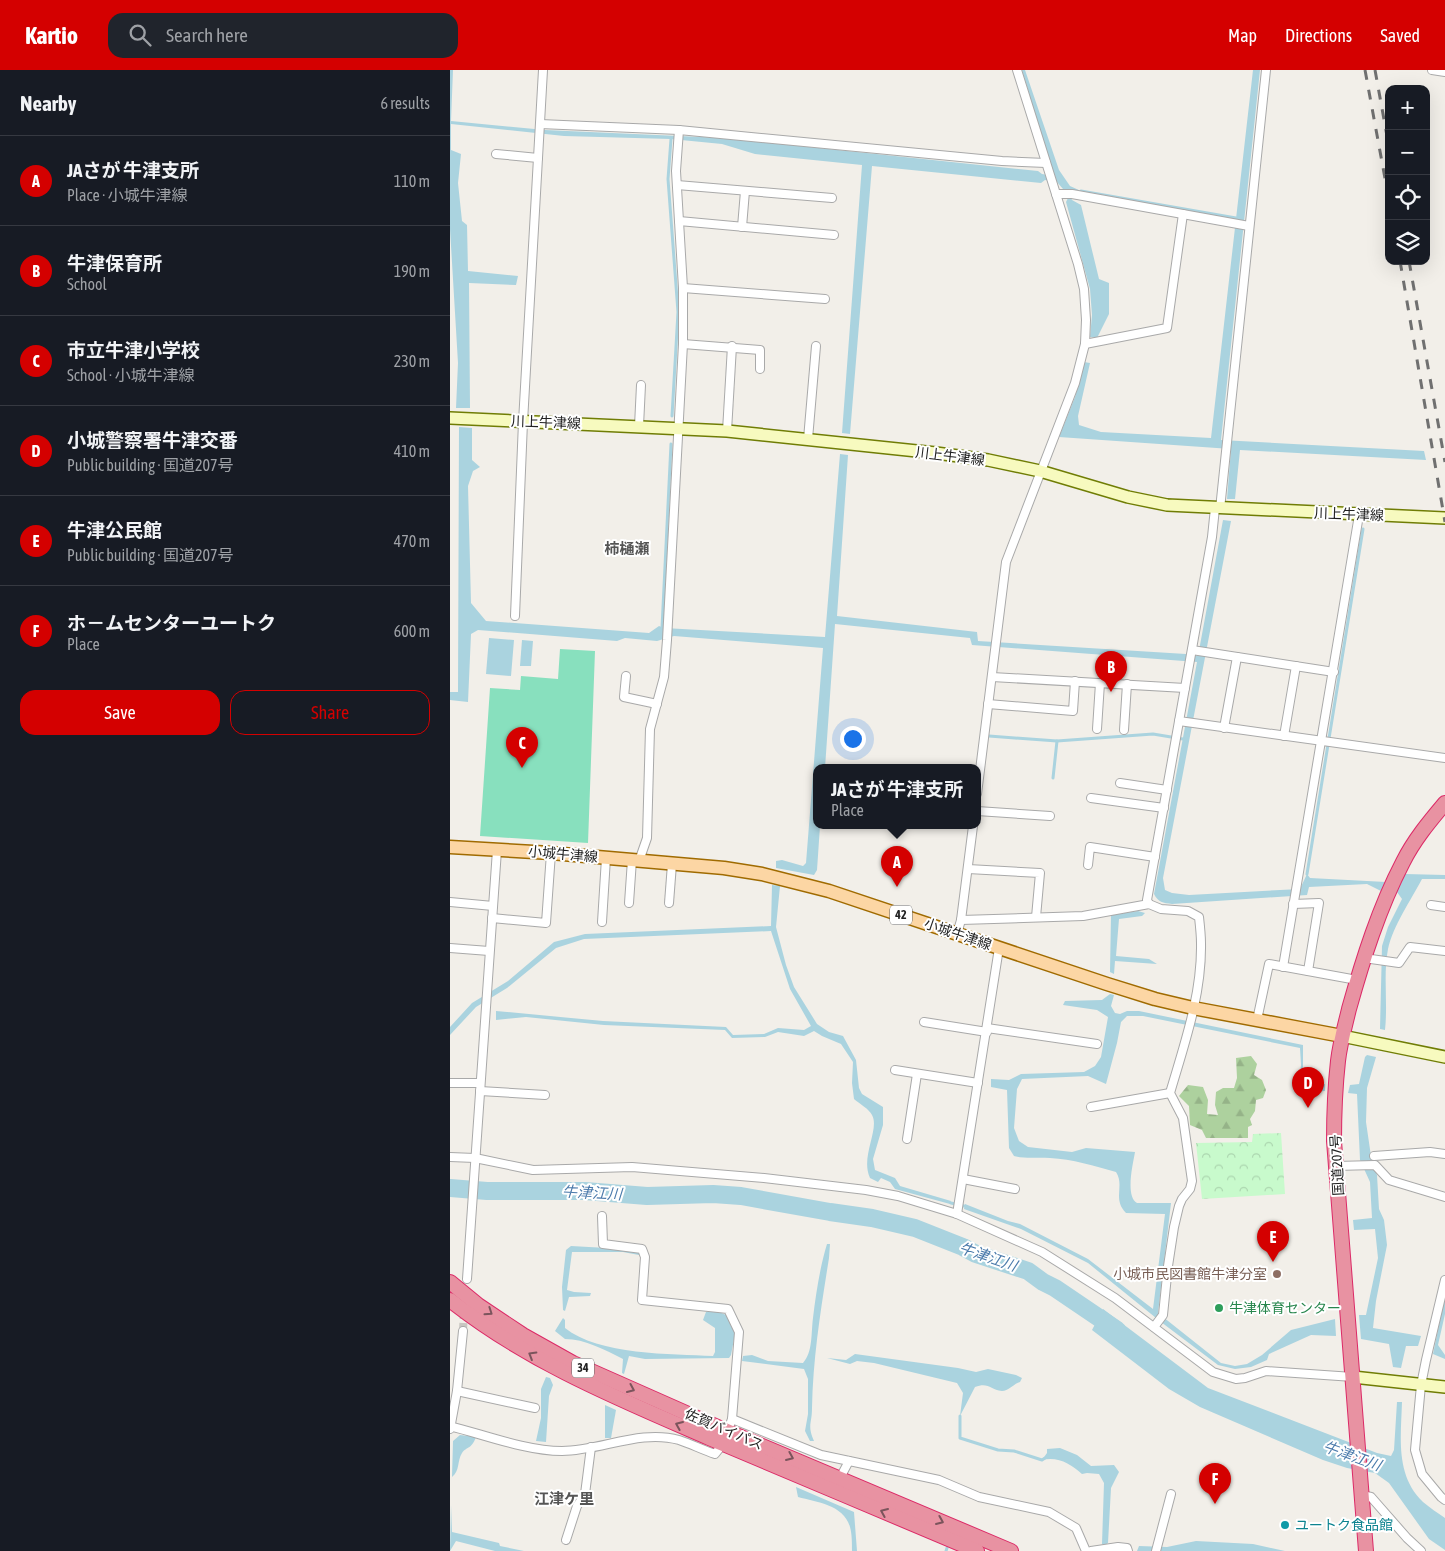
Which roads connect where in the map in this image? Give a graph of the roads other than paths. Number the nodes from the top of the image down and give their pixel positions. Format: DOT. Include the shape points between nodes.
graph roads {
  1 [pos="543,70"];
  2 [pos="1016,70"];
  3 [pos="1266,70"];
  4 [pos="1432,70"];
  5 [pos="1445,72"];
  6 [pos="540,124"];
  7 [pos="678,130"];
  8 [pos="496,154"];
  9 [pos="538,158"];
  10 [pos="1046,163"];
  11 [pos="677,185"];
  12 [pos="745,191"];
  13 [pos="1060,194"];
  14 [pos="832,198"];
  15 [pos="1183,214"];
  16 [pos="679,221"];
  17 [pos="1249,226"];
  18 [pos="742,227"];
  19 [pos="834,235"];
  20 [pos="683,288"];
  21 [pos="825,299"];
  22 [pos="684,344"];
  23 [pos="1085,344"];
  24 [pos="732,346"];
  25 [pos="816,346"];
  26 [pos="760,369"];
  27 [pos="641,385"];
  28 [pos="450,418"];
  29 [pos="523,422"];
  30 [pos="638,426"];
  31 [pos="678,428"];
  32 [pos="727,431"];
  33 [pos="808,439"];
  34 [pos="1040,471"];
  35 [pos="1218,508"];
  36 [pos="1360,515"];
  37 [pos="1445,518"];
  38 [pos="515,616"];
  39 [pos="1192,650"];
  40 [pos="1237,657"];
  41 [pos="1296,666"];
  42 [pos="1334,672"];
  43 [pos="626,676"];
  44 [pos="992,677"];
  45 [pos="1075,682"];
  46 [pos="1100,683"];
  47 [pos="1127,684"];
  48 [pos="1185,688"];
  49 [pos="657,704"];
  50 [pos="988,704"];
  51 [pos="1179,721"];
  52 [pos="1224,728"];
  53 [pos="1097,729"];
  54 [pos="1124,730"];
  55 [pos="1284,736"];
  56 [pos="1322,742"];
  57 [pos="1445,758"];
  58 [pos="981,764"];
  59 [pos="1120,783"];
  60 [pos="1167,790"];
  61 [pos="1091,798"];
  62 [pos="1445,803"];
  63 [pos="1164,808"];
  64 [pos="981,811"];
  65 [pos="1050,816"];
  66 [pos="973,829"];
  67 [pos="450,847"];
  68 [pos="496,850"];
  69 [pos="551,853"];
  70 [pos="606,858"];
  71 [pos="1155,858"];
  72 [pos="636,860"];
  73 [pos="672,864"];
  74 [pos="1088,865"];
  75 [pos="968,869"];
  76 [pos="1294,901"];
  77 [pos="450,902"];
  78 [pos="629,903"];
  79 [pos="669,903"];
  80 [pos="1149,904"];
  81 [pos="1431,905"];
  82 [pos="492,906"];
  83 [pos="1445,907"];
  84 [pos="1036,917"];
  85 [pos="492,918"];
  86 [pos="961,920"];
  87 [pos="602,922"];
  88 [pos="957,934"];
  89 [pos="450,948"];
  90 [pos="999,948"];
  91 [pos="489,951"];
  92 [pos="1445,951"];
  93 [pos="1364,958"];
  94 [pos="1283,967"];
  95 [pos="1308,971"];
  96 [pos="1357,980"];
  97 [pos="1193,1013"];
  98 [pos="1257,1020"];
  99 [pos="924,1022"];
  100 [pos="987,1030"];
  101 [pos="1342,1036"];
  102 [pos="1097,1044"];
  103 [pos="1445,1057"];
  104 [pos="894,1070"];
  105 [pos="917,1074"];
  106 [pos="450,1083"];
  107 [pos="978,1083"];
  108 [pos="480,1087"];
  109 [pos="1170,1093"];
  110 [pos="545,1095"];
  111 [pos="1091,1107"];
  112 [pos="907,1139"];
  113 [pos="1445,1154"];
  114 [pos="1374,1156"];
  115 [pos="450,1157"];
  116 [pos="475,1161"];
  117 [pos="1336,1166"];
  118 [pos="963,1179"];
  119 [pos="1015,1189"];
  120 [pos="1445,1197"];
  121 [pos="958,1207"];
  122 [pos="602,1216"];
  123 [pos="467,1278"];
  124 [pos="1445,1280"];
  125 [pos="450,1282"];
  126 [pos="450,1300"];
  127 [pos="1156,1325"];
  128 [pos="463,1331"];
  129 [pos="1353,1378"];
  130 [pos="1421,1384"];
  131 [pos="1445,1387"];
  132 [pos="457,1391"];
  133 [pos="535,1408"];
  134 [pos="450,1428"];
  135 [pos="728,1432"];
  136 [pos="591,1447"];
  137 [pos="849,1461"];
  138 [pos="840,1478"];
  139 [pos="1361,1491"];
  140 [pos="1171,1494"];
  141 [pos="1445,1500"];
  142 [pos="566,1540"];
  143 [pos="1157,1548"];
  144 [pos="977,1551"];
  145 [pos="1011,1551"];
  146 [pos="1086,1551"];
  147 [pos="1091,1551"];
  148 [pos="1128,1551"];
  149 [pos="1366,1551"];
  150 [pos="1421,1551"];
  1 -- 6 [label="street"];
  2 -- 10 [label="street"];
  3 -- 17 [label="street"];
  4 -- 5 [label="street"];
  6 -- 7 [label="street"];
  6 -- 9 [label="street"];
  7 -- 10 [label="street"];
  7 -- 11 [label="street"];
  8 -- 9 [label="street"];
  9 -- 29 [label="street"];
  10 -- 13 [label="street"];
  11 -- 12 [label="street"];
  11 -- 16 [label="street"];
  12 -- 14 [label="street"];
  12 -- 18 [label="street"];
  13 -- 15 [label="street"];
  13 -- 23 [label="street" via="1084,289"];
  15 -- 17 [label="street"];
  15 -- 23 [label="street" via="1167,328"];
  16 -- 18 [label="street"];
  16 -- 20 [label="street"];
  17 -- 35 [label="street"];
  18 -- 19 [label="street"];
  20 -- 21 [label="street"];
  20 -- 22 [label="street"];
  22 -- 24 [label="street"];
  22 -- 31 [label="street"];
  23 -- 34 [label="street" via="1075,383"];
  24 -- 26 [label="street" via="760,350"];
  24 -- 32 [label="street"];
  25 -- 33 [label="street"];
  27 -- 30 [label="street"];
  28 -- 29 [label="main road, 川上牛津線"];
  29 -- 30 [label="main road, 川上牛津線"];
  29 -- 38 [label="street"];
  30 -- 31 [label="main road, 川上牛津線"];
  31 -- 32 [label="main road, 川上牛津線"];
  31 -- 49 [label="street" via="667,640 664,677"];
  32 -- 33 [label="main road, 川上牛津線"];
  33 -- 34 [label="main road, 川上牛津線" via="988,460"];
  34 -- 35 [label="main road, 川上牛津線" via="1128,498 1167,505"];
  34 -- 44 [label="street" via="1006,562"];
  35 -- 36 [label="main road, 川上牛津線"];
  35 -- 39 [label="street"];
  36 -- 37 [label="main road, 川上牛津線"];
  36 -- 42 [label="street"];
  39 -- 40 [label="street"];
  39 -- 48 [label="street"];
  40 -- 41 [label="street"];
  40 -- 52 [label="street"];
  41 -- 42 [label="street"];
  41 -- 55 [label="street"];
  42 -- 56 [label="street"];
  43 -- 49 [label="street" via="624,698"];
  44 -- 45 [label="street"];
  44 -- 50 [label="street"];
  45 -- 46 [label="street"];
  45 -- 50 [label="street" via="1073,711"];
  46 -- 47 [label="street"];
  46 -- 53 [label="street"];
  47 -- 48 [label="street"];
  47 -- 54 [label="street"];
  48 -- 51 [label="street"];
  49 -- 72 [label="street" via="650,729 647,838"];
  50 -- 58 [label="street"];
  51 -- 52 [label="street"];
  51 -- 60 [label="street"];
  52 -- 55 [label="street"];
  55 -- 56 [label="street"];
  56 -- 57 [label="street"];
  56 -- 76 [label="street"];
  59 -- 60 [label="street"];
  60 -- 63 [label="street"];
  61 -- 63 [label="street"];
  62 -- 93 [label="highway, 国道207号" via="1403,861"];
  63 -- 71 [label="street"];
  64 -- 65 [label="street"];
  66 -- 75 [label="street"];
  67 -- 68 [label="main road, 小城牛津線 / 42"];
  68 -- 69 [label="main road, 小城牛津線 / 42"];
  68 -- 82 [label="street"];
  69 -- 70 [label="main road, 小城牛津線 / 42"];
  69 -- 85 [label="street" via="546,923"];
  70 -- 72 [label="main road, 小城牛津線 / 42"];
  70 -- 87 [label="street"];
  71 -- 74 [label="street" via="1090,847"];
  71 -- 80 [label="street" via="1147,900"];
  72 -- 73 [label="main road, 小城牛津線 / 42"];
  72 -- 78 [label="street"];
  73 -- 79 [label="street"];
  73 -- 88 [label="main road, 小城牛津線 / 42" via="762,874 816,887"];
  75 -- 84 [label="street" via="1040,873"];
  75 -- 86 [label="street"];
  76 -- 94 [label="street"];
  76 -- 95 [label="street" via="1319,904"];
  77 -- 82 [label="street"];
  80 -- 84 [label="street" via="1083,916"];
  80 -- 97 [label="street" via="1161,909 1188,910 1199,917 1200,973"];
  81 -- 83 [label="street"];
  82 -- 85 [label="street"];
  84 -- 86 [label="street"];
  85 -- 91 [label="street"];
  86 -- 88 [label="street"];
  88 -- 90 [label="main road, 小城牛津線 / 42"];
  89 -- 91 [label="street"];
  90 -- 97 [label="main road, 小城牛津線 / 42"];
  90 -- 100 [label="street"];
  91 -- 108 [label="street"];
  92 -- 93 [label="street" via="1410,946 1399,964"];
  93 -- 96 [label="highway, 国道207号"];
  94 -- 95 [label="street"];
  94 -- 98 [label="street" via="1268,964"];
  95 -- 96 [label="street"];
  96 -- 101 [label="highway, 国道207号"];
  97 -- 98 [label="main road, 小城牛津線 / 42"];
  97 -- 109 [label="street"];
  98 -- 101 [label="main road, 小城牛津線 / 42"];
  99 -- 100 [label="street"];
  100 -- 102 [label="street"];
  100 -- 107 [label="street"];
  101 -- 103 [label="main road"];
  101 -- 117 [label="highway, 国道207号" via="1335,1107"];
  104 -- 105 [label="street"];
  105 -- 107 [label="street"];
  105 -- 112 [label="street"];
  106 -- 108 [label="street"];
  107 -- 118 [label="street"];
  108 -- 110 [label="street"];
  108 -- 116 [label="street"];
  109 -- 111 [label="street"];
  109 -- 127 [label="street" via="1183,1118 1192,1181 1179,1206 1163,1315"];
  113 -- 114 [label="street"];
  115 -- 116 [label="street"];
  116 -- 121 [label="street" via="533,1170 632,1167 773,1179 866,1190"];
  116 -- 123 [label="street"];
  117 -- 120 [label="street" via="1375,1164 1388,1180"];
  117 -- 129 [label="highway, 国道207号"];
  118 -- 119 [label="street"];
  118 -- 121 [label="street"];
  121 -- 127 [label="street" via="1042,1252"];
  122 -- 135 [label="street" via="603,1244 642,1249 645,1257 642,1300 728,1310 740,1332"];
  124 -- 130 [label="street"];
  125 -- 135 [label="highway, 佐賀バイパス / 34, one-way" via="523,1335 573,1363"];
  135 -- 126 [label="highway, 佐賀バイパス / 34, one-way" via="600,1391 539,1360"];
  127 -- 129 [label="street" via="1213,1372 1224,1376 1245,1378 1266,1371"];
  128 -- 132 [label="street"];
  129 -- 130 [label="main road"];
  129 -- 139 [label="highway, 国道207号"];
  130 -- 131 [label="main road"];
  130 -- 141 [label="street" via="1415,1450 1422,1474"];
  132 -- 133 [label="street"];
  132 -- 134 [label="street"];
  134 -- 136 [label="street" via="537,1449 563,1451"];
  135 -- 136 [label="street" via="715,1454 678,1440 660,1438 639,1438"];
  135 -- 137 [label="street"];
  135 -- 138 [label="highway, 佐賀バイパス / 34, one-way"];
  144 -- 135 [label="highway, 佐賀バイパス / 34, one-way"];
  136 -- 142 [label="street" via="585,1494 577,1506"];
  137 -- 138 [label="street"];
  137 -- 146 [label="street" via="939,1480 980,1497 1048,1512 1076,1528"];
  138 -- 145 [label="highway, 佐賀バイパス / 34, one-way"];
  139 -- 149 [label="highway, 国道207号"];
  139 -- 150 [label="street"];
  140 -- 143 [label="street"];
  147 -- 148 [label="street" via="1118,1547"];
}
